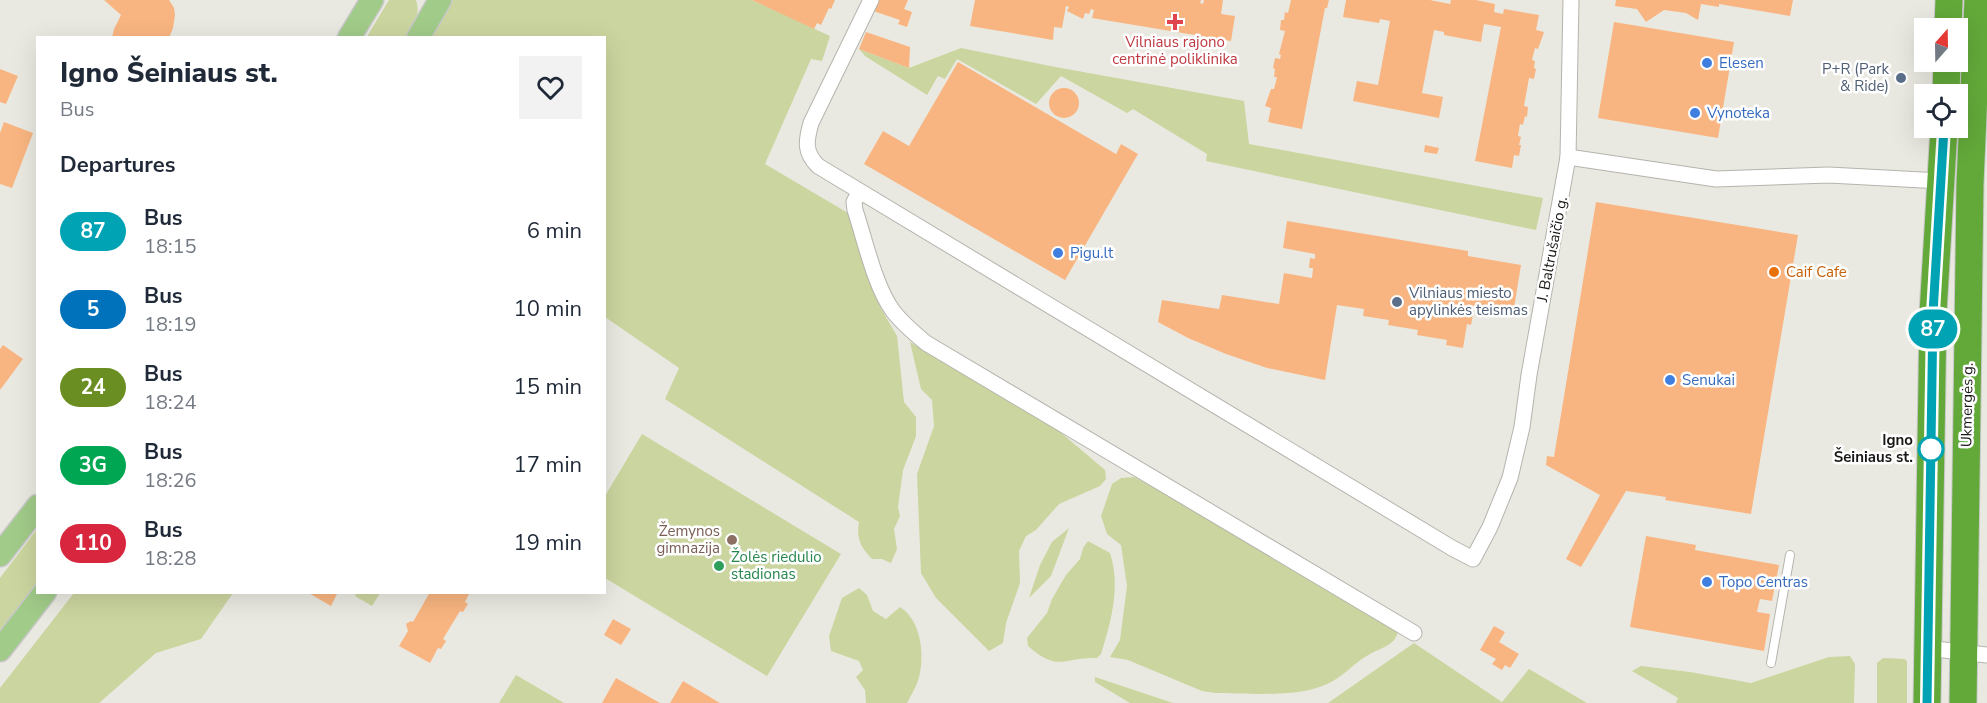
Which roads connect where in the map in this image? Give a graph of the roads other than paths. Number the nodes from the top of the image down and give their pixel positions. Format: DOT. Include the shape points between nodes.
graph roads {
  1 [pos="372,0"];
  2 [pos="440,0"];
  3 [pos="871,0"];
  4 [pos="1571,0"];
  5 [pos="1949,0"];
  6 [pos="1978,0"];
  7 [pos="1948,18"];
  8 [pos="424,19"];
  9 [pos="350,36"];
  10 [pos="1943,138"];
  11 [pos="1568,157"];
  12 [pos="1941,181"];
  13 [pos="1970,184"];
  14 [pos="859,192"];
  15 [pos="36,509"];
  16 [pos="0,555"];
  17 [pos="1790,555"];
  18 [pos="43,594"];
  19 [pos="1414,633"];
  20 [pos="1928,648"];
  21 [pos="0,650"];
  22 [pos="1976,654"];
  23 [pos="1771,663"];
  24 [pos="1927,703"];
  25 [pos="1963,703"];
  1 -- 9 [label="main road"];
  2 -- 8 [label="main road"];
  3 -- 14 [label="street" via="806,141 809,157 818,166"];
  4 -- 11 [label="street, J. Baltrušaičio g."];
  5 -- 7 [label="highway"];
  6 -- 13 [label="highway, Ukmergės g."];
  10 -- 12 [label="highway"];
  11 -- 12 [label="street" via="1716,179 1829,175"];
  11 -- 14 [label="street, J. Baltrušaičio g." via="1516,456 1502,501 1473,559"];
  12 -- 13 [label="highway"];
  12 -- 20 [label="highway" via="1933,313"];
  13 -- 22 [label="highway, Ukmergės g."];
  14 -- 19 [label="street" via="855,210 881,289 891,309 926,343"];
  15 -- 16 [label="main road"];
  17 -- 23 [label="lane"];
  18 -- 21 [label="main road"];
  20 -- 22 [label="street"];
  20 -- 24 [label="highway"];
  22 -- 25 [label="highway, Ukmergės g."];
}
